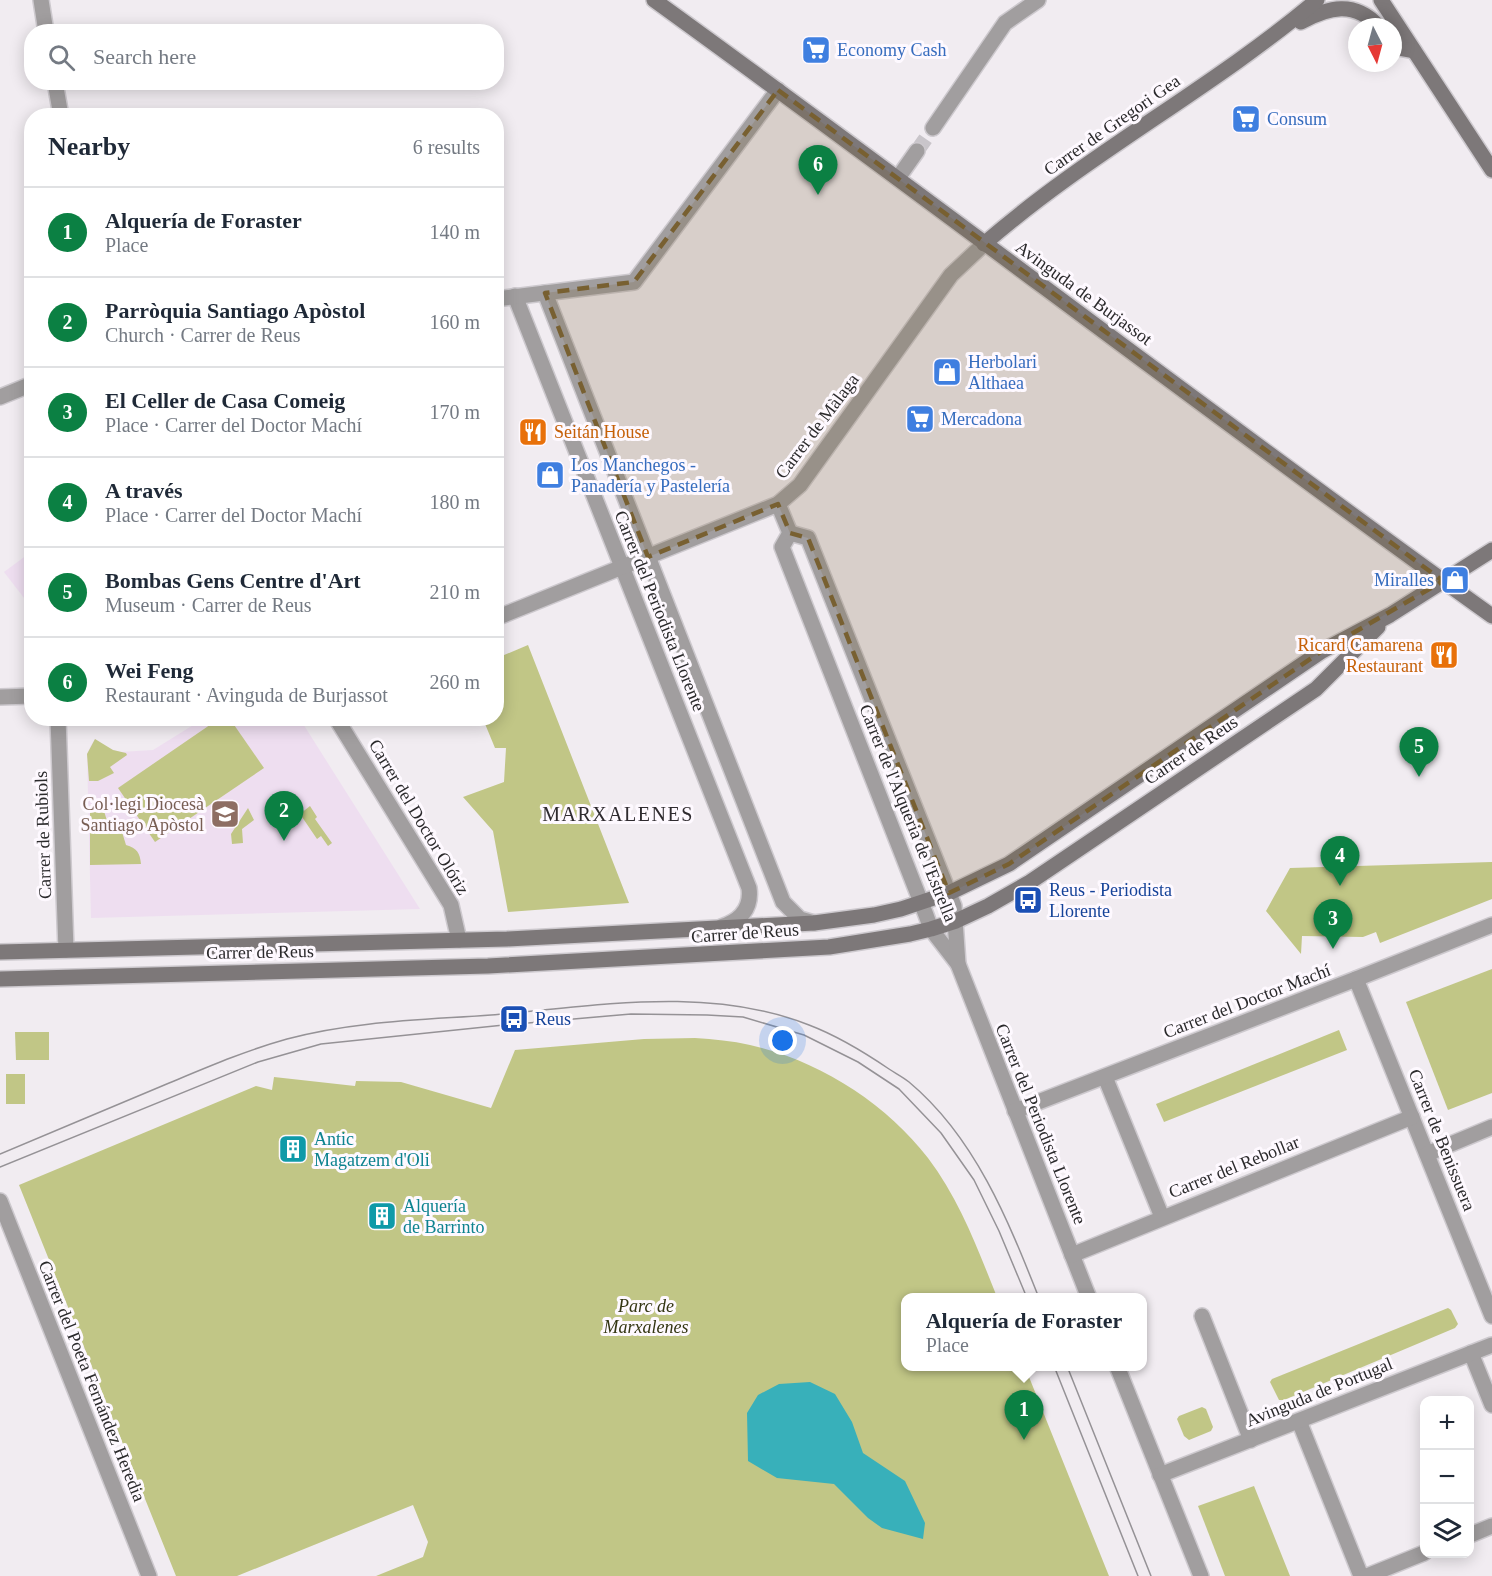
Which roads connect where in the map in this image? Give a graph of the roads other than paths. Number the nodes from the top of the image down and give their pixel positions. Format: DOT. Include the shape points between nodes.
graph roads {
  1 [pos="41,0"];
  2 [pos="654,0"];
  3 [pos="1038,0"];
  4 [pos="1317,0"];
  5 [pos="1381,0"];
  6 [pos="1369,18"];
  7 [pos="45,24"];
  8 [pos="1265,42"];
  9 [pos="1402,49"];
  10 [pos="1414,51"];
  11 [pos="56,90"];
  12 [pos="778,90"];
  13 [pos="60,108"];
  14 [pos="933,128"];
  15 [pos="917,151"];
  16 [pos="1492,170"];
  17 [pos="898,178"];
  18 [pos="984,244"];
  19 [pos="545,293"];
  20 [pos="515,296"];
  21 [pos="504,297"];
  22 [pos="24,387"];
  23 [pos="0,397"];
  24 [pos="778,504"];
  25 [pos="790,533"];
  26 [pos="1492,550"];
  27 [pos="648,557"];
  28 [pos="622,567"];
  29 [pos="1443,581"];
  30 [pos="504,615"];
  31 [pos="1390,615"];
  32 [pos="1492,616"];
  33 [pos="24,696"];
  34 [pos="0,697"];
  35 [pos="58,726"];
  36 [pos="341,726"];
  37 [pos="949,893"];
  38 [pos="921,903"];
  39 [pos="956,921"];
  40 [pos="814,923"];
  41 [pos="1492,925"];
  42 [pos="719,928"];
  43 [pos="931,929"];
  44 [pos="459,940"];
  45 [pos="66,950"];
  46 [pos="0,952"];
  47 [pos="958,964"];
  48 [pos="0,979"];
  49 [pos="1356,980"];
  50 [pos="1105,1077"];
  51 [pos="1015,1111"];
  52 [pos="1412,1116"];
  53 [pos="1492,1127"];
  54 [pos="1427,1154"];
  55 [pos="0,1201"];
  56 [pos="1162,1217"];
  57 [pos="1072,1255"];
  58 [pos="1087,1293"];
  59 [pos="1202,1316"];
  60 [pos="1492,1316"];
  61 [pos="1492,1345"];
  62 [pos="1471,1353"];
  63 [pos="1119,1371"];
  64 [pos="1492,1405"];
  65 [pos="1299,1421"];
  66 [pos="1251,1440"];
  67 [pos="1160,1475"];
  68 [pos="1492,1526"];
  69 [pos="1474,1533"];
  70 [pos="1420,1555"];
  71 [pos="149,1576"];
  72 [pos="1201,1576"];
  73 [pos="1361,1576"];
  74 [pos="1367,1576"];
  1 -- 7 [label="street"];
  2 -- 12 [label="street, Avinguda de Burjassot"];
  3 -- 14 [label="street" via="1005,23"];
  4 -- 8 [label="street, Carrer de Gregori Gea"];
  5 -- 10 [label="street"];
  6 -- 8 [label="street, Carrer de Gregori Gea" via="1343,9 1321,11"];
  8 -- 18 [label="street, Carrer de Gregori Gea" via="1024,208"];
  9 -- 10 [label="street"];
  10 -- 16 [label="street"];
  11 -- 13 [label="street"];
  12 -- 17 [label="street, Avinguda de Burjassot"];
  12 -- 19 [label="street" via="634,282"];
  15 -- 17 [label="street"];
  17 -- 18 [label="street, Avinguda de Burjassot"];
  18 -- 24 [label="street, Carrer de Màlaga" via="951,275 800,485"];
  18 -- 29 [label="street, Avinguda de Burjassot"];
  19 -- 20 [label="street"];
  19 -- 27 [label="street, Carrer del Periodista Llorente"];
  20 -- 21 [label="street"];
  20 -- 28 [label="street, Carrer del Periodista Llorente"];
  22 -- 23 [label="street"];
  24 -- 25 [label="street, Carrer de l'Alqueria de l'Estrella"];
  24 -- 27 [label="street, Carrer de Màlaga"];
  25 -- 37 [label="street, Carrer de l'Alqueria de l'Estrella" via="808,538"];
  25 -- 38 [label="street, Carrer de l'Alqueria de l'Estrella" via="782,547"];
  26 -- 29 [label="street, Carrer de Reus"];
  27 -- 28 [label="street, Carrer de Màlaga"];
  27 -- 40 [label="street, Carrer del Periodista Llorente" via="783,902 800,919"];
  28 -- 30 [label="street, Carrer de Màlaga"];
  28 -- 42 [label="street, Carrer del Periodista Llorente" via="749,888 750,897 740,918"];
  29 -- 31 [label="street, Carrer de Reus"];
  29 -- 32 [label="street, Avinguda de Burjassot"];
  31 -- 37 [label="street, Carrer de Reus" via="1322,651 1009,864"];
  31 -- 39 [label="street, Carrer de Reus" via="1316,689 1030,882"];
  33 -- 34 [label="street"];
  35 -- 45 [label="street, Carrer de Rubiols"];
  36 -- 44 [label="street, Carrer del Doctor Olóriz" via="451,904"];
  37 -- 38 [label="street, Carrer de Reus"];
  37 -- 39 [label="street, Carrer de l'Alqueria de l'Estrella"];
  38 -- 40 [label="street, Carrer de Reus" via="874,915"];
  38 -- 43 [label="street, Carrer de l'Alqueria de l'Estrella"];
  39 -- 43 [label="street, Carrer de Reus"];
  39 -- 47 [label="street, Carrer de l'Alqueria de l'Estrella"];
  40 -- 42 [label="street, Carrer de Reus"];
  41 -- 49 [label="street, Carrer del Doctor Machí"];
  42 -- 44 [label="street, Carrer de Reus"];
  43 -- 47 [label="street, Carrer de l'Alqueria de l'Estrella"];
  43 -- 48 [label="street, Carrer de Reus" via="829,946 714,954 488,966"];
  44 -- 45 [label="street, Carrer de Reus"];
  45 -- 46 [label="street, Carrer de Reus"];
  47 -- 51 [label="street, Carrer del Periodista Llorente"];
  49 -- 50 [label="street, Carrer del Doctor Machí"];
  49 -- 52 [label="street, Carrer de Benissuera"];
  50 -- 51 [label="street, Carrer del Doctor Machí"];
  50 -- 56 [label="street"];
  51 -- 57 [label="street, Carrer del Periodista Llorente"];
  52 -- 54 [label="street, Carrer de Benissuera"];
  52 -- 56 [label="street, Carrer del Rebollar"];
  53 -- 54 [label="street"];
  54 -- 60 [label="street, Carrer de Benissuera"];
  55 -- 71 [label="street, Carrer del Poeta Fernández Heredia"];
  56 -- 57 [label="street, Carrer del Rebollar"];
  57 -- 58 [label="street, Carrer del Periodista Llorente"];
  59 -- 66 [label="street"];
  61 -- 62 [label="street, Avinguda de Portugal"];
  62 -- 64 [label="street"];
  62 -- 65 [label="street, Avinguda de Portugal"];
  63 -- 67 [label="street"];
  65 -- 66 [label="street, Avinguda de Portugal"];
  65 -- 73 [label="street"];
  66 -- 67 [label="street, Avinguda de Portugal"];
  67 -- 72 [label="street"];
  68 -- 69 [label="street"];
  70 -- 74 [label="street"];
}
